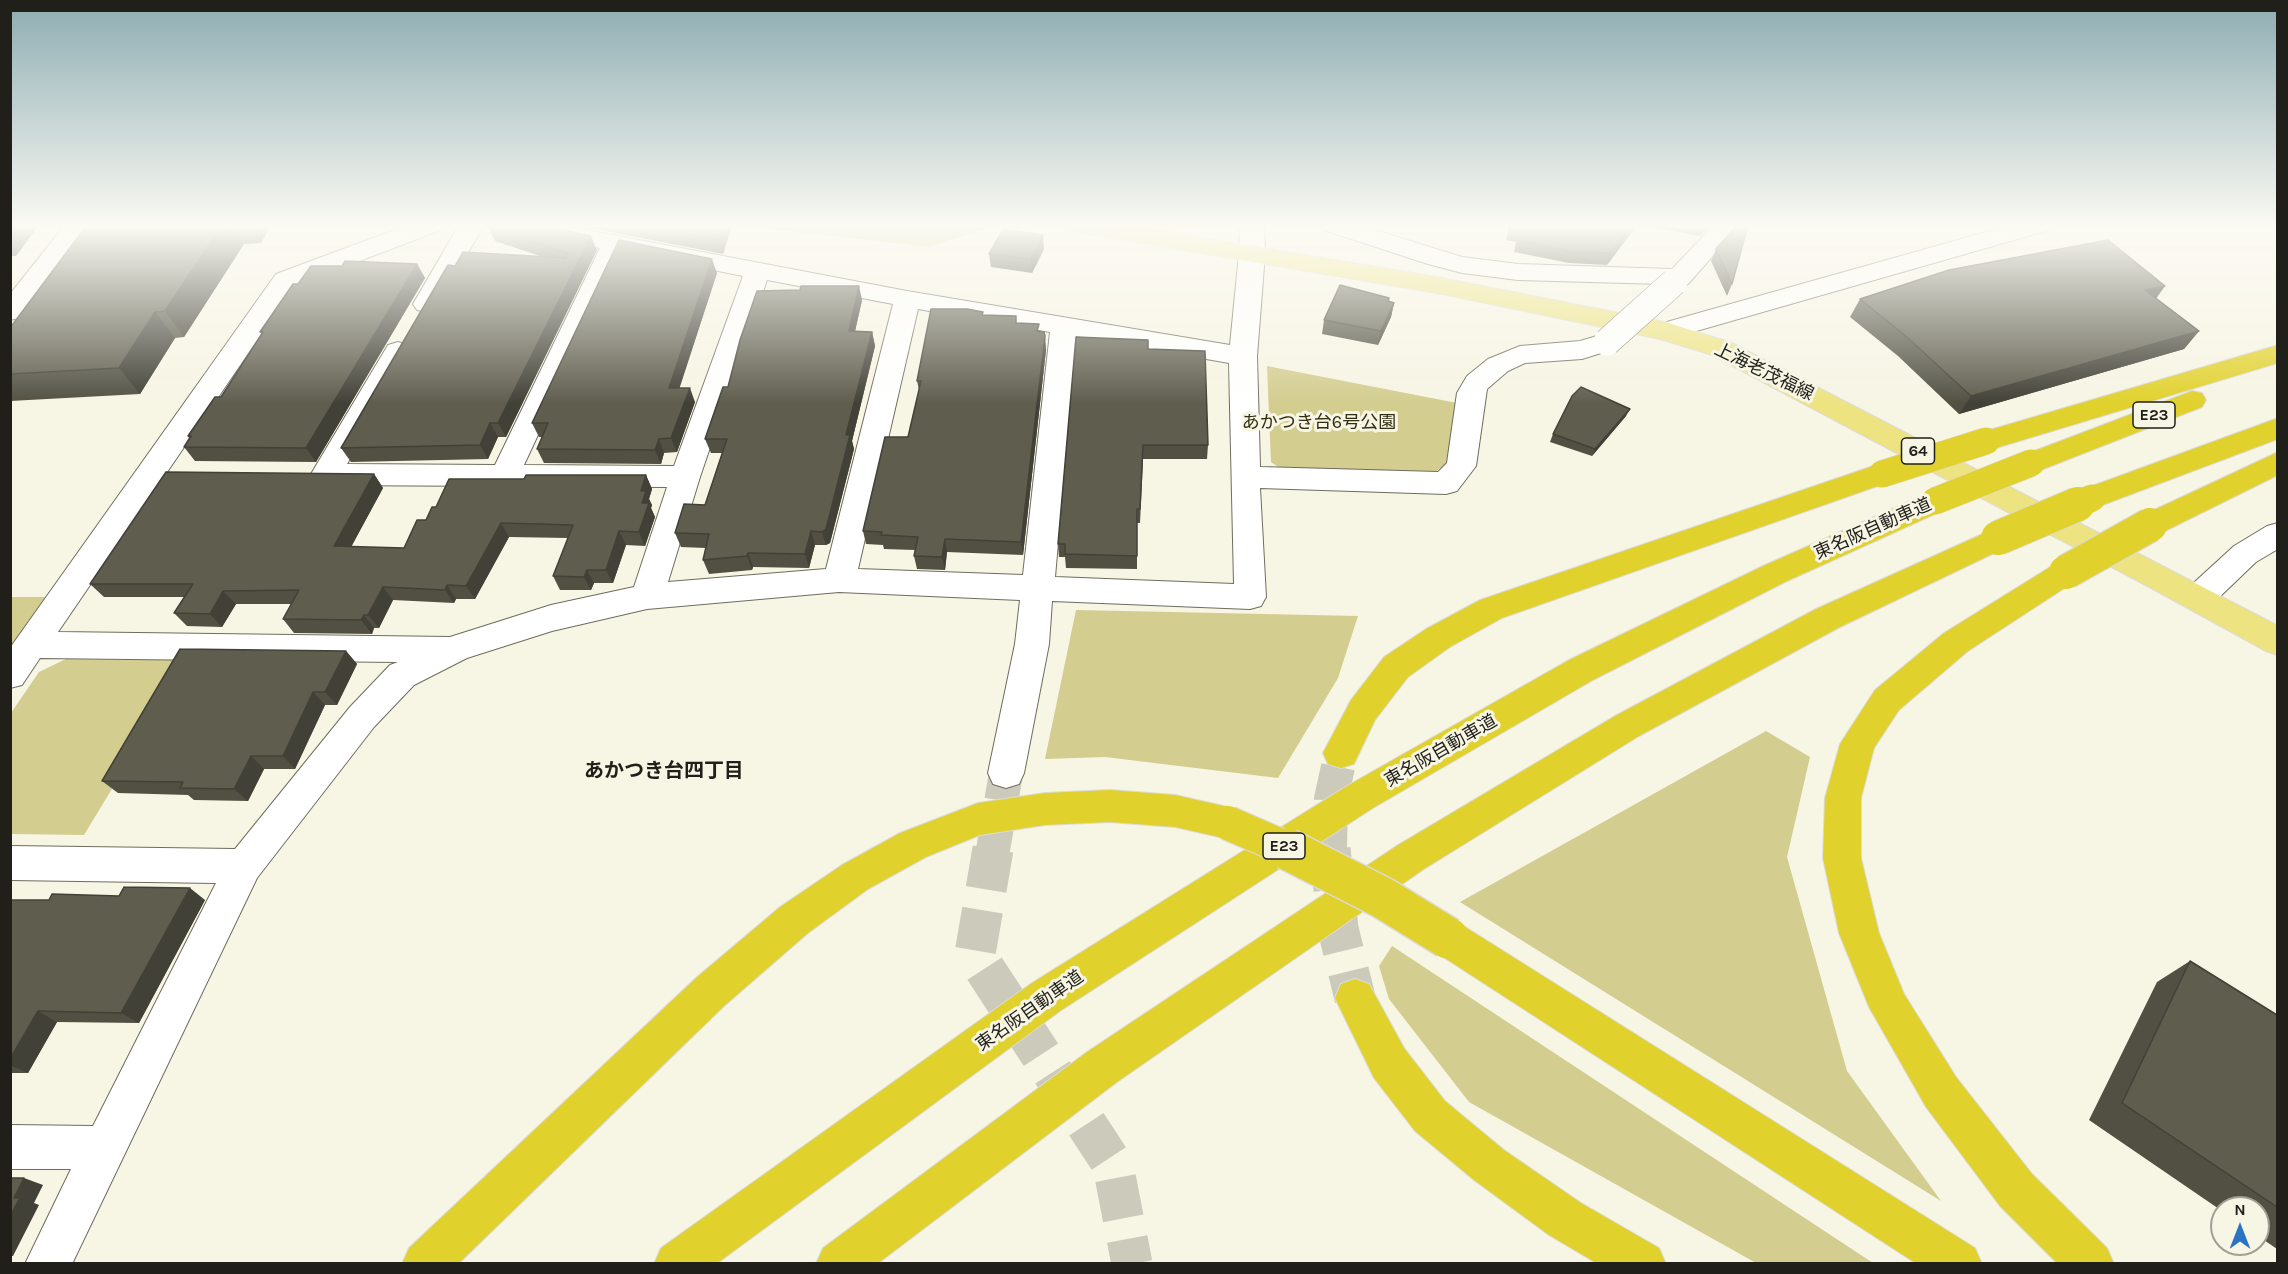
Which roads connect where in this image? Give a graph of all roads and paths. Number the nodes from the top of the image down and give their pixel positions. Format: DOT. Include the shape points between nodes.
graph roads {
  1 [pos="32,284"];
  2 [pos="282,284"];
  3 [pos="434,284"];
  4 [pos="595,284"];
  5 [pos="752,284"];
  6 [pos="829,284"];
  7 [pos="1250,284"];
  8 [pos="1434,284"];
  9 [pos="1671,284"];
  10 [pos="1830,284"];
  11 [pos="907,299"];
  12 [pos="10,312"];
  13 [pos="1064,326"];
  14 [pos="1665,331"];
  15 [pos="2277,354"];
  16 [pos="1244,356"];
  17 [pos="2277,372"];
  18 [pos="2277,428"];
  19 [pos="2277,462"];
  20 [pos="151,473"];
  21 [pos="186,473"];
  22 [pos="505,475"];
  23 [pos="685,477"];
  24 [pos="1245,477"];
  25 [pos="2277,534"];
  26 [pos="839,580"];
  27 [pos="1037,589"];
  28 [pos="647,597"];
  29 [pos="2200,597"];
  30 [pos="2277,630"];
  31 [pos="2277,642"];
  32 [pos="31,645"];
  33 [pos="455,650"];
  34 [pos="10,675"];
  35 [pos="1341,753"];
  36 [pos="1005,773"];
  37 [pos="10,863"];
  38 [pos="244,866"];
  39 [pos="1355,998"];
  40 [pos="10,1147"];
  41 [pos="106,1148"];
  42 [pos="48,1263"];
  43 [pos="425,1263"];
  44 [pos="677,1263"];
  45 [pos="839,1263"];
  46 [pos="1643,1263"];
  47 [pos="1959,1263"];
  48 [pos="2091,1263"];
  1 -- 12 [label="street"];
  2 -- 20 [label="street"];
  3 -- 22 [label="street" via="314,474"];
  4 -- 22 [label="street"];
  5 -- 23 [label="street"];
  6 -- 11 [label="street"];
  7 -- 16 [label="street"];
  8 -- 14 [label="main road, 上海老茂福線 / 64"];
  9 -- 24 [label="street, bridge" via="1607,342 1582,350 1520,355 1498,365 1477,382 1461,466 1446,483"];
  10 -- 14 [label="street"];
  11 -- 13 [label="street"];
  11 -- 26 [label="street"];
  13 -- 16 [label="street"];
  13 -- 27 [label="street"];
  14 -- 29 [label="main road, 上海老茂福線 / 64" via="1722,349"];
  15 -- 35 [label="highway, bridge" via="1882,474 1491,609 1396,667 1363,710"];
  16 -- 24 [label="street"];
  17 -- 44 [label="highway, 東名阪自動車道 / E23, bridge" via="2193,400 1935,501 1774,574 1581,670 1360,797 1046,997"];
  18 -- 45 [label="highway, bridge" via="1998,538 1828,618 1627,726 1411,857 1102,1067"];
  19 -- 48 [label="highway, bridge" via="2066,572 1956,642 1887,700 1858,744 1844,798 1842,858 1859,933 1894,1017 1941,1092 2016,1190"];
  20 -- 21 [label="street"];
  20 -- 32 [label="street"];
  22 -- 23 [label="street"];
  23 -- 28 [label="street"];
  24 -- 27 [label="street" via="1250,597"];
  25 -- 29 [label="street" via="2245,554"];
  26 -- 27 [label="street"];
  26 -- 28 [label="street"];
  27 -- 36 [label="street" via="1032,644"];
  28 -- 33 [label="street" via="551,618"];
  29 -- 30 [label="main road, 上海老茂福線 / 64"];
  29 -- 31 [label="main road, 上海老茂福線 / 64"];
  32 -- 33 [label="street"];
  32 -- 34 [label="street"];
  33 -- 38 [label="street" via="402,675 362,717"];
  37 -- 38 [label="street"];
  38 -- 41 [label="street"];
  39 -- 46 [label="highway" via="1389,1063 1430,1116 1489,1165 1565,1219"];
  40 -- 41 [label="street"];
  41 -- 42 [label="street"];
  43 -- 47 [label="highway, bridge" via="710,992 794,920 855,877 913,845 978,819 1045,809 1110,806 1175,811 1228,823 1383,898"];
}
